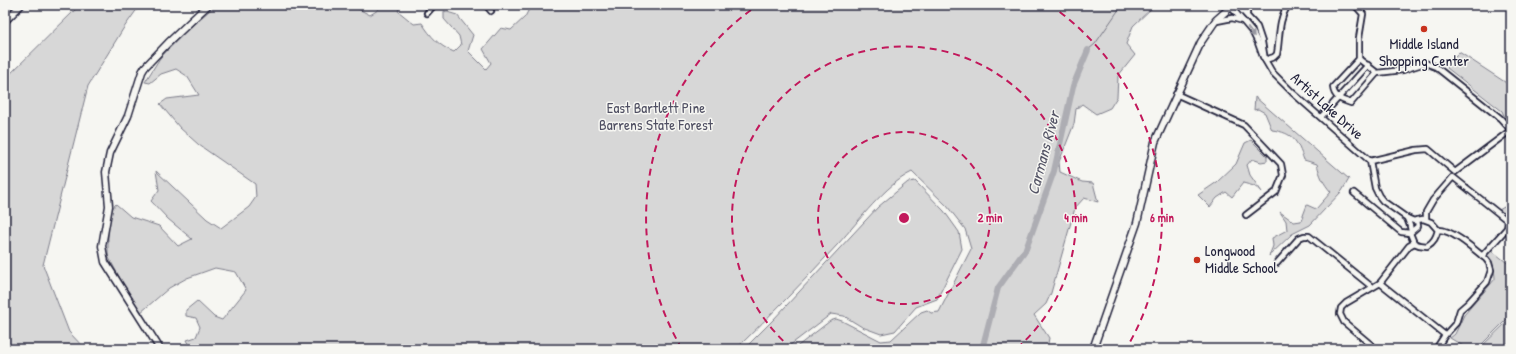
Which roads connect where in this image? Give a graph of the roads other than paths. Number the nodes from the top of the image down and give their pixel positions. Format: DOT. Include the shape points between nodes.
graph roads {
  1 [pos="21,5"];
  2 [pos="208,5"];
  3 [pos="434,5"];
  4 [pos="486,5"];
  5 [pos="1237,5"];
  6 [pos="1247,5"];
  7 [pos="1288,5"];
  8 [pos="1355,5"];
  9 [pos="1232,6"];
  10 [pos="492,11"];
  11 [pos="427,13"];
  12 [pos="1247,16"];
  13 [pos="5,21"];
  14 [pos="1242,21"];
  15 [pos="1215,22"];
  16 [pos="1359,59"];
  17 [pos="1265,60"];
  18 [pos="1368,66"];
  19 [pos="1377,73"];
  20 [pos="1176,94"];
  21 [pos="1339,98"];
  22 [pos="1321,117"];
  23 [pos="1511,130"];
  24 [pos="1370,162"];
  25 [pos="1354,193"];
  26 [pos="1246,215"];
  27 [pos="1406,218"];
  28 [pos="1426,219"];
  29 [pos="1417,220"];
  30 [pos="1438,230"];
  31 [pos="1410,232"];
  32 [pos="1414,243"];
  33 [pos="1482,256"];
  34 [pos="1277,263"];
  35 [pos="1380,283"];
  36 [pos="1372,287"];
  37 [pos="1445,335"];
  38 [pos="160,349"];
  39 [pos="1093,349"];
  40 [pos="1376,349"];
  41 [pos="1436,349"];
  1 -- 13 [label="street"];
  2 -- 38 [label="street" via="142,72 128,116 110,153 106,172 109,206 102,246 105,262"];
  3 -- 11 [label="street"];
  4 -- 10 [label="street"];
  5 -- 12 [label="street, Artist Lake Drive"];
  6 -- 12 [label="street"];
  7 -- 17 [label="street" via="1282,19 1277,54"];
  8 -- 16 [label="street" via="1363,14"];
  9 -- 14 [label="street"];
  9 -- 15 [label="street"];
  12 -- 17 [label="street, Artist Lake Drive" via="1261,36"];
  14 -- 15 [label="street" via="1232,18"];
  14 -- 17 [label="street, one-way" via="1253,33"];
  15 -- 20 [label="street" via="1201,42"];
  16 -- 18 [label="street"];
  16 -- 21 [label="street" via="1333,87"];
  17 -- 22 [label="street, Artist Lake Drive" via="1279,80"];
  18 -- 19 [label="street"];
  18 -- 21 [label="street"];
  19 -- 21 [label="street" via="1350,103"];
  19 -- 23 [label="street" via="1403,70 1428,63 1500,118"];
  20 -- 26 [label="street" via="1244,125 1281,164 1283,175 1276,192"];
  20 -- 39 [label="street" via="1154,142 1137,223"];
  21 -- 22 [label="street"];
  22 -- 24 [label="street, Artist Lake Drive"];
  23 -- 24 [label="street" via="1455,172 1428,149"];
  24 -- 27 [label="street" via="1379,196"];
  25 -- 31 [label="street" via="1402,232"];
  27 -- 29 [label="street"];
  27 -- 31 [label="street"];
  28 -- 29 [label="street"];
  28 -- 30 [label="street"];
  28 -- 33 [label="street" via="1426,212 1433,200 1453,177 1508,220 1507,228"];
  29 -- 31 [label="street" via="1417,228"];
  30 -- 32 [label="street" via="1428,246"];
  30 -- 33 [label="street" via="1445,230 1457,236"];
  31 -- 32 [label="street"];
  32 -- 35 [label="street"];
  33 -- 37 [label="street" via="1489,263 1489,278 1460,310 1456,323"];
  34 -- 36 [label="street" via="1299,238 1309,236"];
  35 -- 36 [label="street"];
  35 -- 37 [label="street"];
  36 -- 40 [label="street" via="1346,303 1340,314 1349,327"];
  37 -- 41 [label="street"];
}
